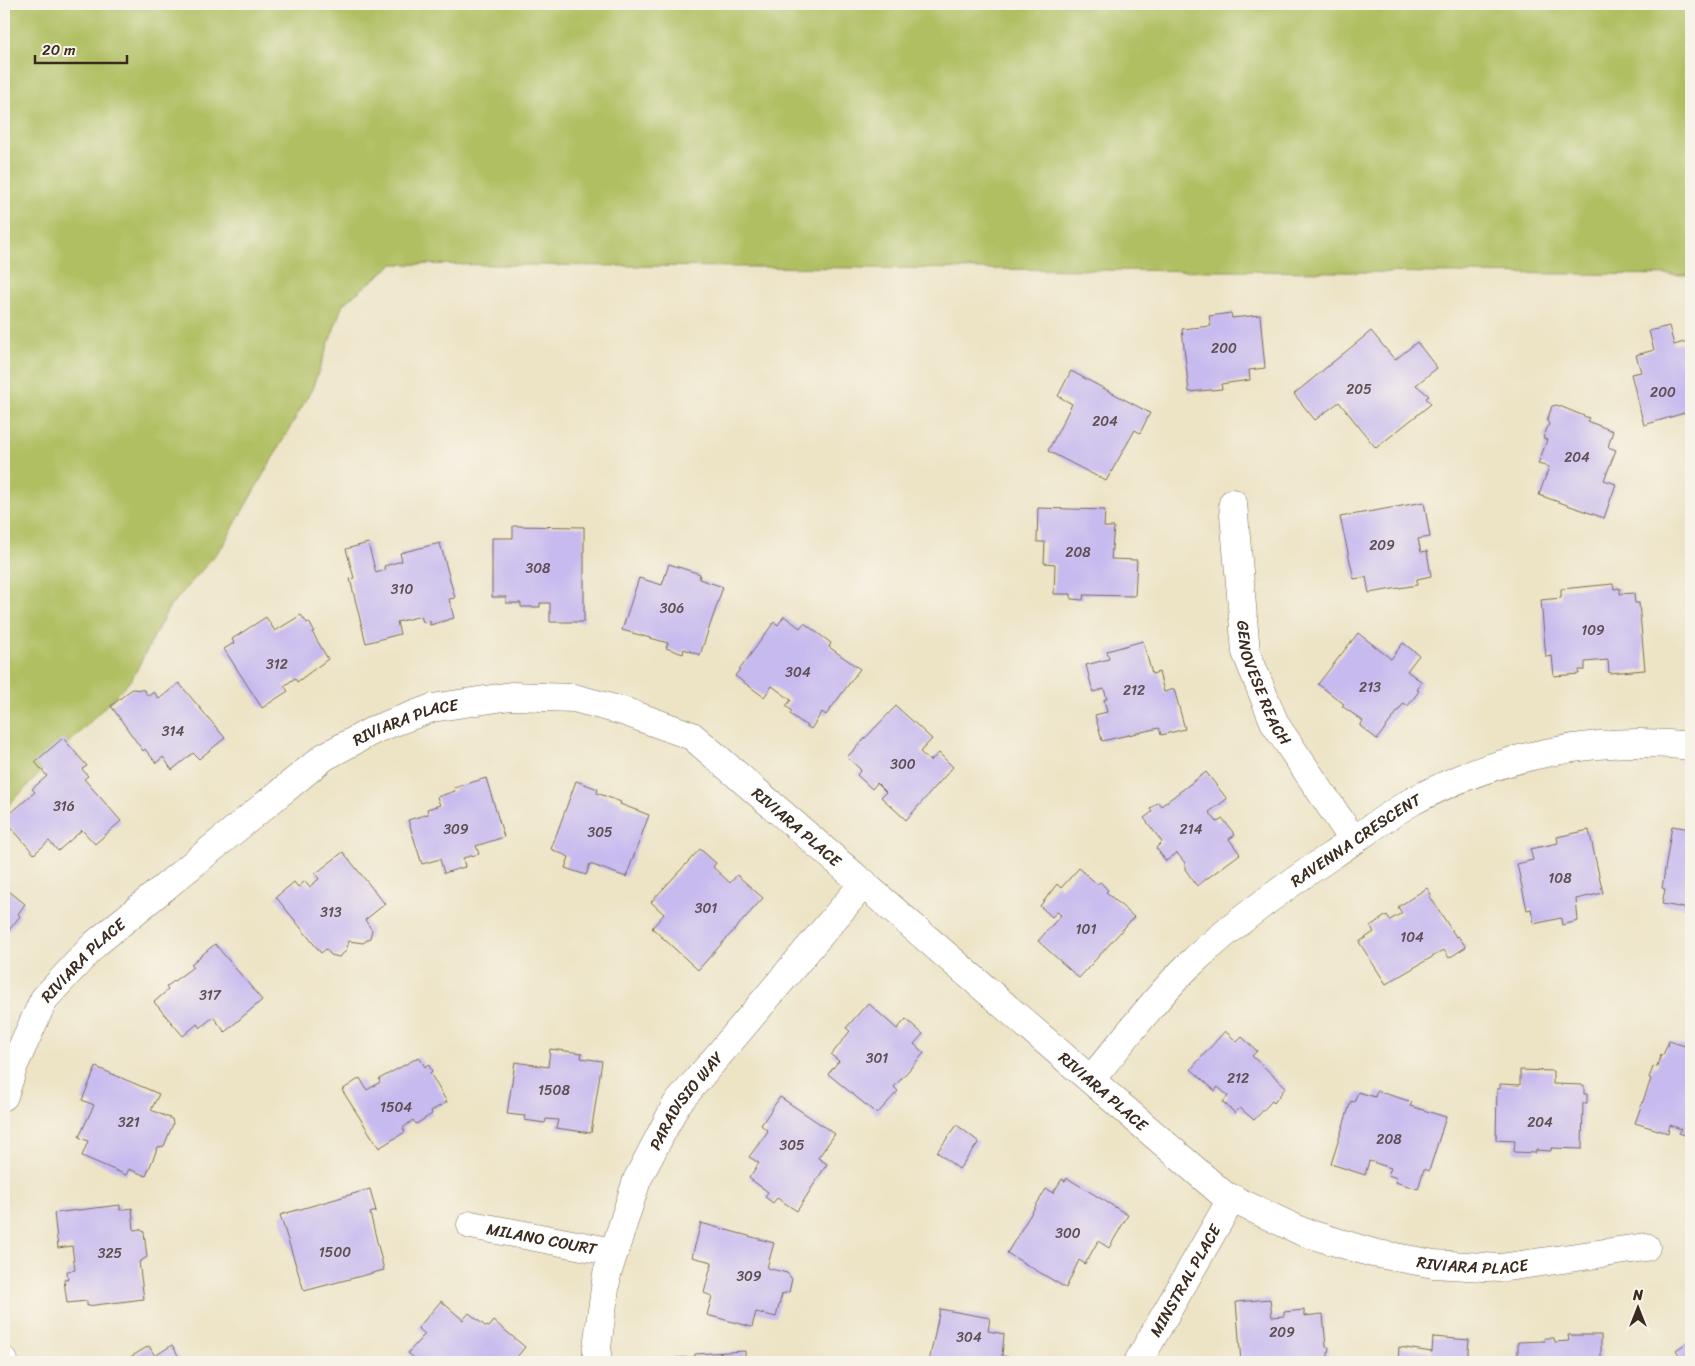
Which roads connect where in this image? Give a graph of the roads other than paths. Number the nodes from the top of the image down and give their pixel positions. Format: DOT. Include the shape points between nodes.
graph roads {
  1 [pos="1233,503"];
  2 [pos="1691,746"];
  3 [pos="1354,841"];
  4 [pos="864,884"];
  5 [pos="1091,1079"];
  6 [pos="4,1096"];
  7 [pos="1232,1198"];
  8 [pos="471,1225"];
  9 [pos="1646,1247"];
  10 [pos="614,1252"];
  11 [pos="598,1362"];
  12 [pos="1138,1362"];
  1 -- 3 [label="street, GENOVESE REACH" via="1246,652 1274,724"];
  2 -- 3 [label="street, RAVENNA CRESCENT" via="1655,742 1602,744 1521,757 1413,801"];
  3 -- 5 [label="street, RAVENNA CRESCENT" via="1291,882 1211,944 1185,969"];
  4 -- 5 [label="street, RIVIARA PLACE"];
  4 -- 6 [label="street, RIVIARA PLACE" via="692,736 626,712 574,698 511,696 432,708 376,729 324,757 95,944 44,999 14,1065"];
  4 -- 10 [label="street, PARADISIO WAY" via="676,1105 637,1180"];
  5 -- 7 [label="street, RIVIARA PLACE" via="1224,1195"];
  7 -- 9 [label="street, RIVIARA PLACE" via="1304,1232 1373,1253 1434,1264 1500,1268"];
  7 -- 12 [label="street, MINSTRAL PLACE"];
  8 -- 10 [label="street, MILANO COURT"];
  10 -- 11 [label="street, PARADISIO WAY" via="607,1274 597,1347"];
}
